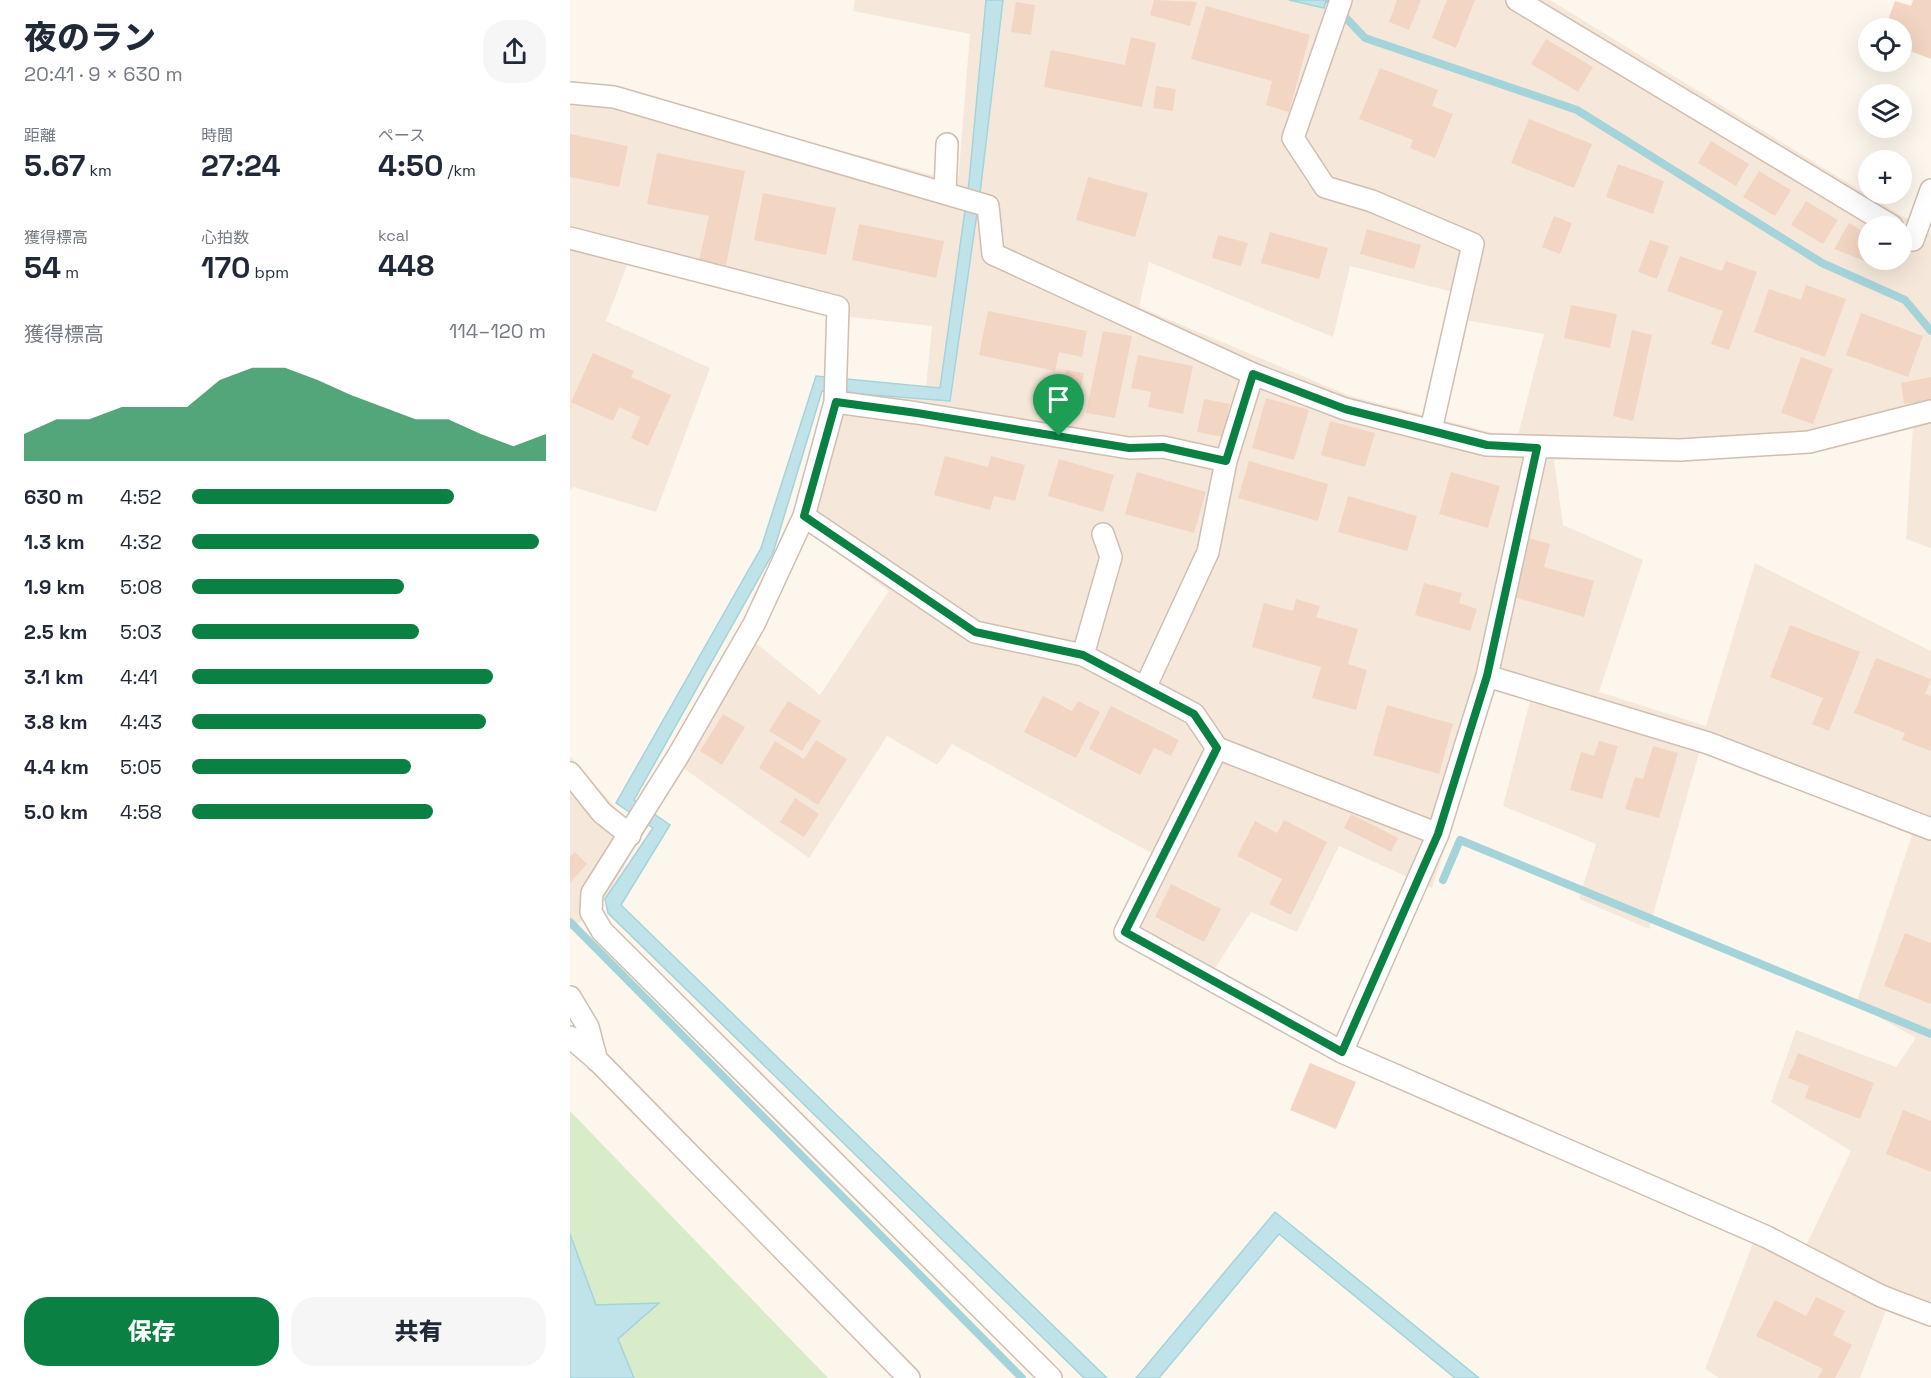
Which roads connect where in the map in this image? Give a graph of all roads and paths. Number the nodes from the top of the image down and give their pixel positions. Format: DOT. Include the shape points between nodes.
graph roads {
  1 [pos="1517,0"];
  2 [pos="1339,6"];
  3 [pos="570,93"];
  4 [pos="947,144"];
  5 [pos="1931,190"];
  6 [pos="950,195"];
  7 [pos="1875,216"];
  8 [pos="570,238"];
  9 [pos="1915,241"];
  10 [pos="1253,374"];
  11 [pos="836,402"];
  12 [pos="1931,411"];
  13 [pos="1431,430"];
  14 [pos="1537,448"];
  15 [pos="1226,461"];
  16 [pos="804,516"];
  17 [pos="1103,534"];
  18 [pos="1083,655"];
  19 [pos="1487,676"];
  20 [pos="1145,688"];
  21 [pos="1217,748"];
  22 [pos="570,773"];
  23 [pos="638,821"];
  24 [pos="1931,829"];
  25 [pos="1438,834"];
  26 [pos="570,998"];
  27 [pos="570,1037"];
  28 [pos="1342,1052"];
  29 [pos="598,1062"];
  30 [pos="1931,1315"];
  31 [pos="909,1378"];
  32 [pos="1051,1378"];
  1 -- 7 [label="street"];
  2 -- 13 [label="street" via="1293,138 1325,187 1372,201 1473,244"];
  3 -- 6 [label="street" via="614,98"];
  4 -- 6 [label="street"];
  5 -- 9 [label="street"];
  6 -- 10 [label="street" via="988,206 993,254"];
  8 -- 11 [label="street" via="838,308"];
  10 -- 13 [label="street" via="1345,409"];
  10 -- 15 [label="street"];
  11 -- 15 [label="street" via="1129,448 1163,447"];
  11 -- 16 [label="street"];
  12 -- 14 [label="street" via="1809,442 1680,450"];
  13 -- 14 [label="street" via="1487,445"];
  14 -- 19 [label="street"];
  15 -- 20 [label="street" via="1208,552"];
  16 -- 18 [label="street" via="975,632"];
  16 -- 23 [label="street" via="754,624"];
  17 -- 18 [label="street" via="1112,557"];
  18 -- 20 [label="street"];
  19 -- 24 [label="street" via="1708,743"];
  19 -- 25 [label="street"];
  20 -- 21 [label="street" via="1194,714"];
  21 -- 25 [label="street"];
  21 -- 28 [label="street" via="1125,932"];
  22 -- 23 [label="street" via="602,813"];
  23 -- 32 [label="street" via="592,893 591,912 602,931"];
  25 -- 28 [label="street"];
  26 -- 29 [label="street" via="588,1027"];
  27 -- 29 [label="street"];
  28 -- 30 [label="street" via="1767,1237 1881,1296"];
  29 -- 31 [label="street"];
}
